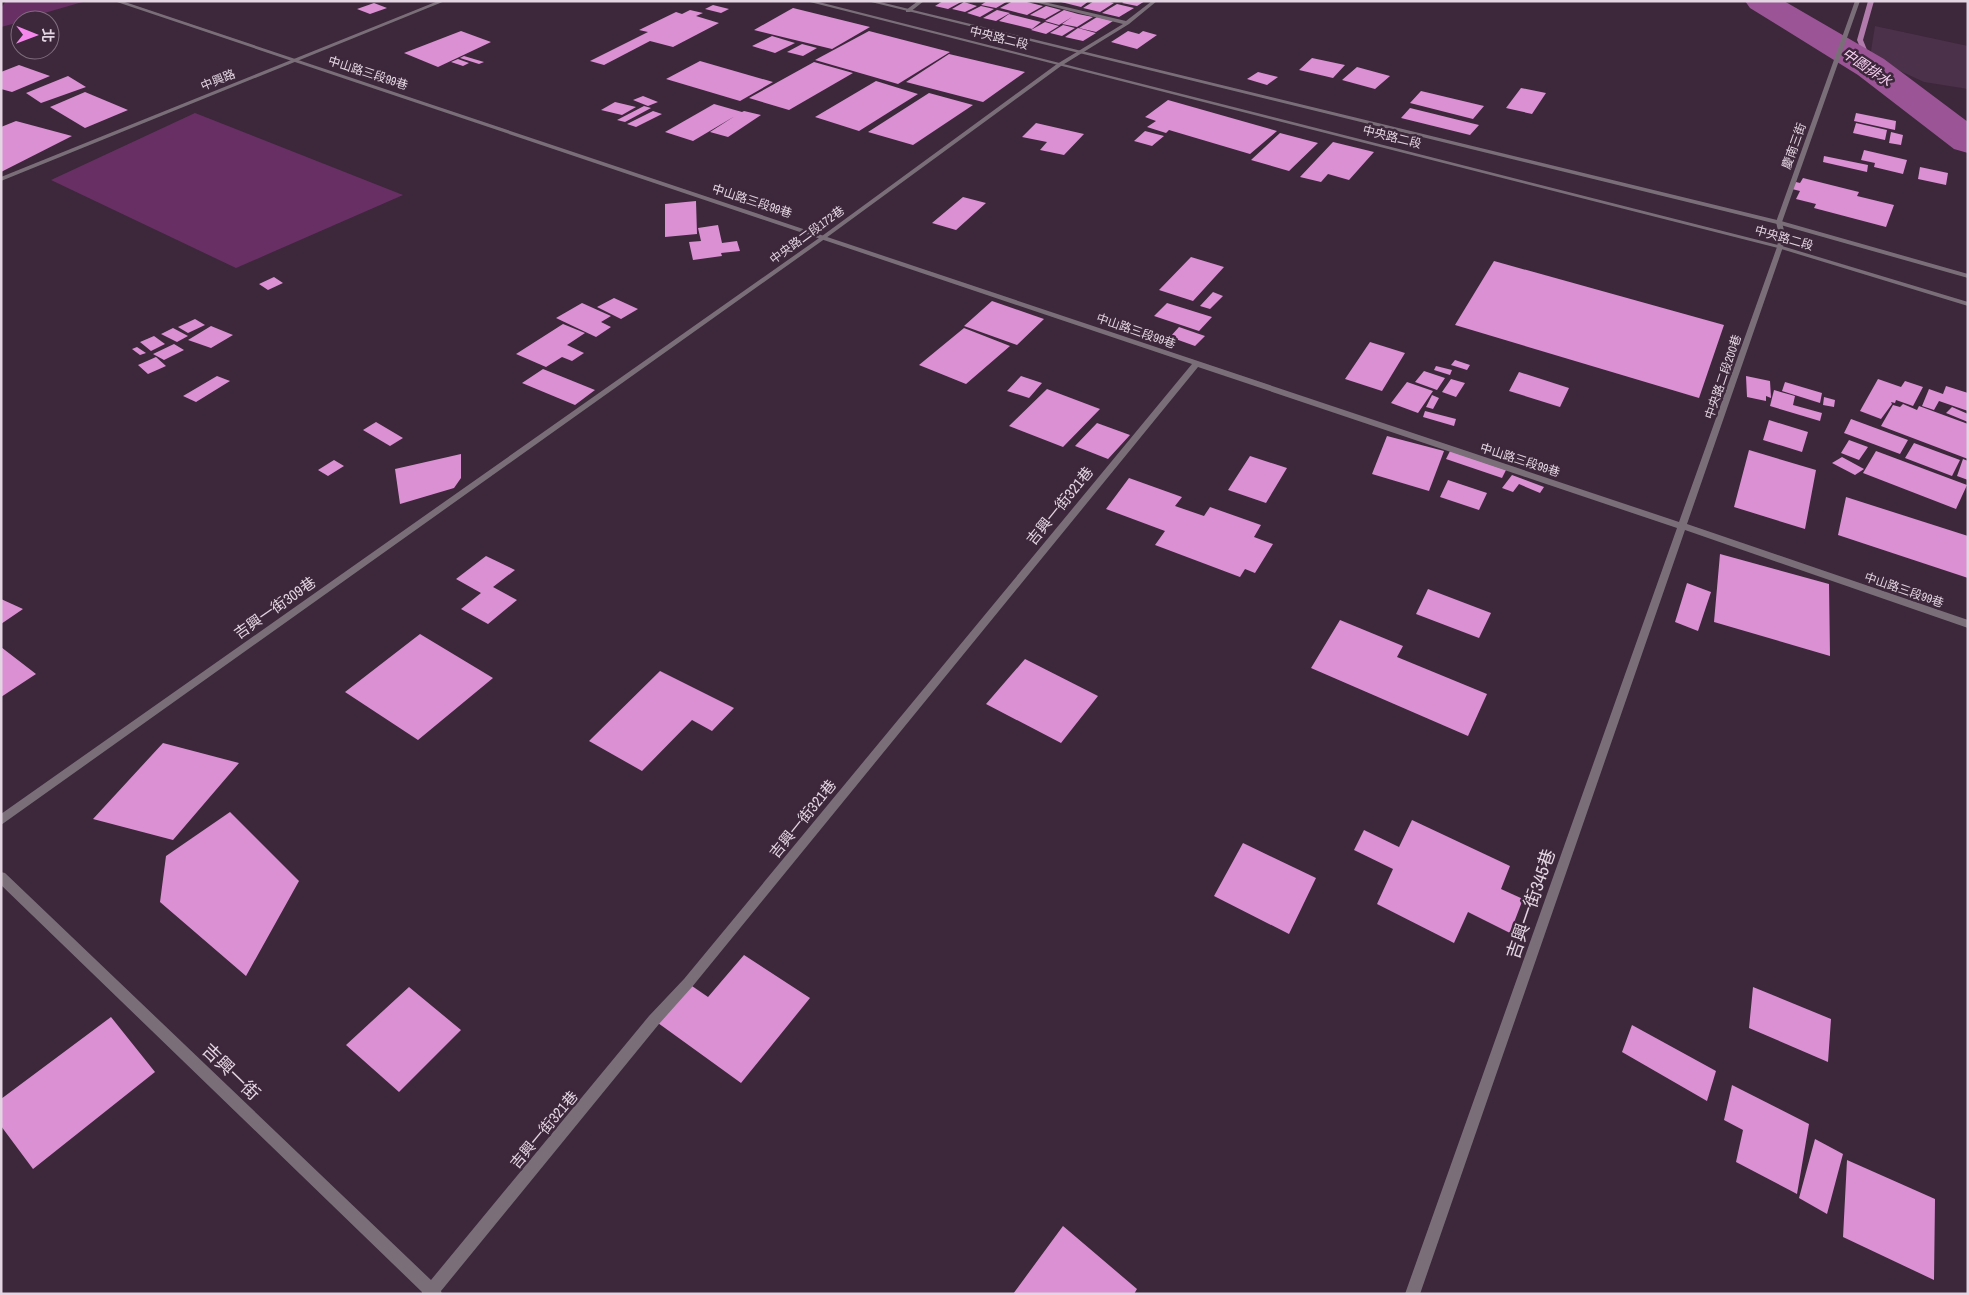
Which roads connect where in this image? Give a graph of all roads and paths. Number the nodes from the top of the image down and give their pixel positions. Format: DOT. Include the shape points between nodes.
graph roads {
  1 [pos="116,1"];
  2 [pos="443,1"];
  3 [pos="808,1"];
  4 [pos="869,1"];
  5 [pos="922,1"];
  6 [pos="1032,1"];
  7 [pos="1155,1"];
  8 [pos="1858,1"];
  9 [pos="908,11"];
  10 [pos="1127,23"];
  11 [pos="1077,53"];
  12 [pos="296,61"];
  13 [pos="1059,65"];
  14 [pos="1,179"];
  15 [pos="1778,222"];
  16 [pos="824,237"];
  17 [pos="1780,248"];
  18 [pos="1968,276"];
  19 [pos="1968,304"];
  20 [pos="1196,364"];
  21 [pos="565,420"];
  22 [pos="1682,526"];
  23 [pos="1968,624"];
  24 [pos="1,820"];
  25 [pos="1,877"];
  26 [pos="432,1293"];
  27 [pos="1412,1294"];
  1 -- 12 [label="street, 中山路三段99巷"];
  2 -- 12 [label="street, 中興路"];
  3 -- 13 [label="street, 中央路二段"];
  4 -- 9 [label="street, 中央路二段"];
  5 -- 9 [label="street"];
  6 -- 10 [label="street"];
  7 -- 10 [label="street, 中央路二段172巷"];
  8 -- 15 [label="street, 慶南三街"];
  9 -- 11 [label="street, 中央路二段"];
  10 -- 11 [label="street, 中央路二段172巷"];
  11 -- 13 [label="street, 中央路二段172巷"];
  11 -- 15 [label="street, 中央路二段" via="1312,107"];
  12 -- 14 [label="street, 中興路"];
  12 -- 16 [label="street, 中山路三段99巷"];
  13 -- 16 [label="street, 中央路二段172巷"];
  13 -- 17 [label="street, 中央路二段"];
  15 -- 17 [label="street, 中央路二段200巷" via="1782,235"];
  15 -- 18 [label="street, 中央路二段"];
  16 -- 20 [label="street, 中山路三段99巷"];
  16 -- 21 [label="street, 中央路二段172巷"];
  17 -- 19 [label="street, 中央路二段"];
  17 -- 22 [label="street, 中央路二段200巷"];
  20 -- 22 [label="street, 中山路三段99巷"];
  20 -- 26 [label="street, 吉興一街321巷"];
  21 -- 24 [label="street, 吉興一街309巷"];
  22 -- 23 [label="street, 中山路三段99巷"];
  22 -- 27 [label="street, 吉興一街345巷"];
  25 -- 26 [label="street, 吉興一街"];
}
